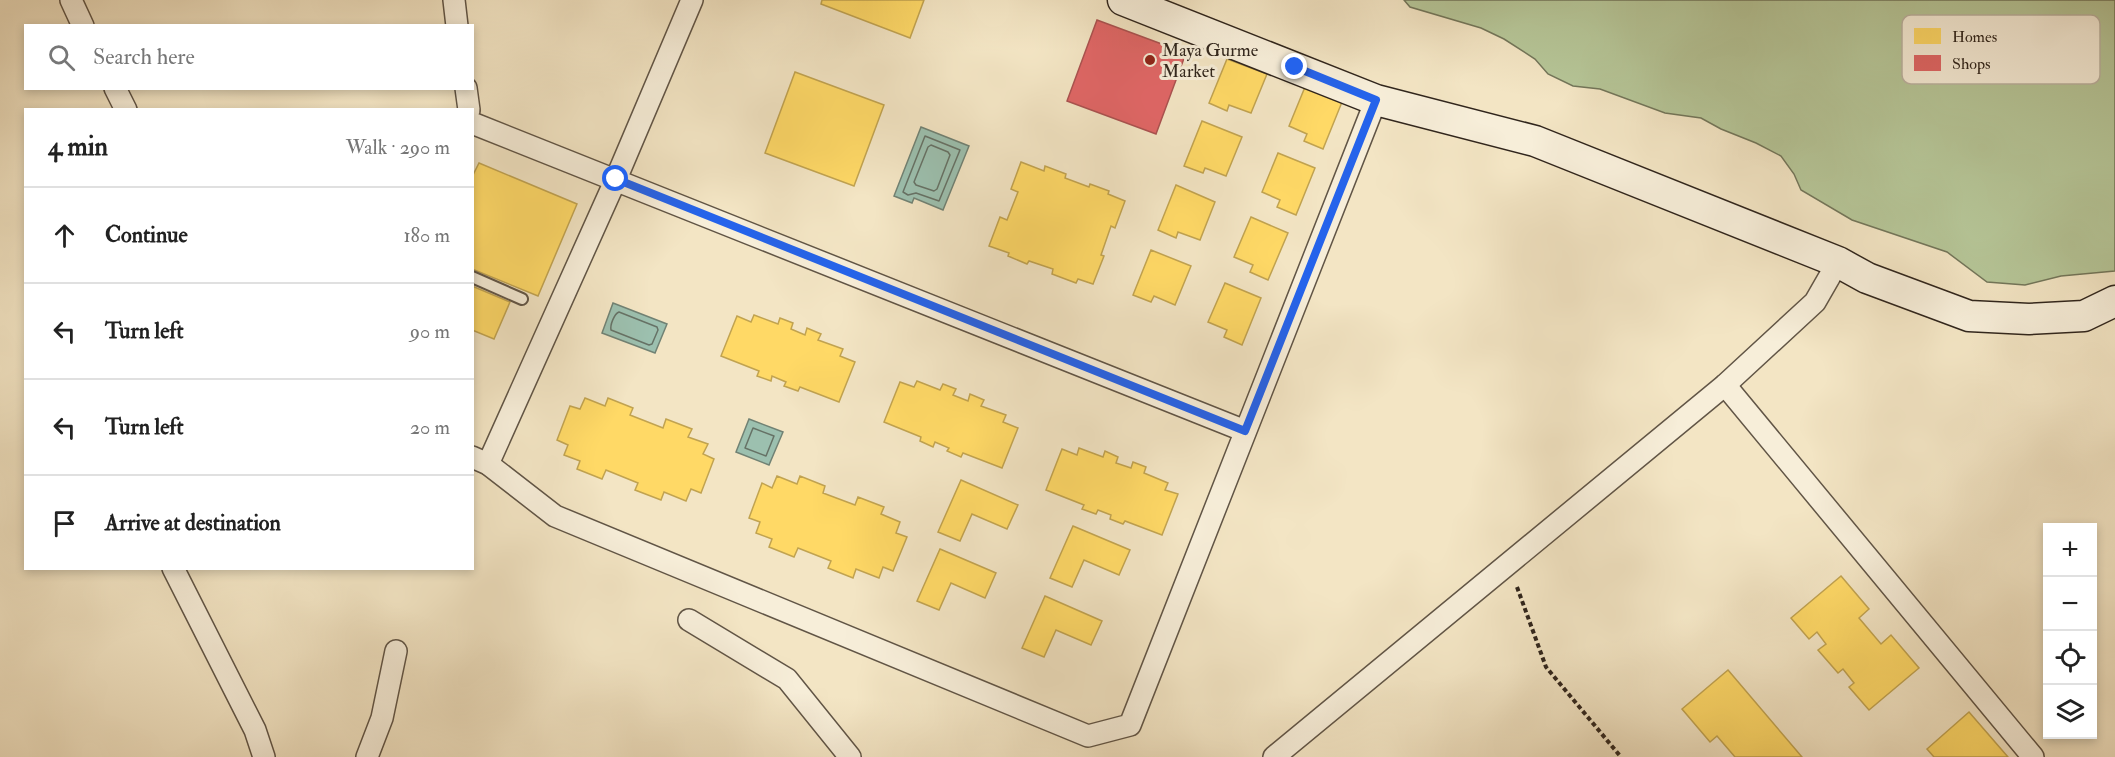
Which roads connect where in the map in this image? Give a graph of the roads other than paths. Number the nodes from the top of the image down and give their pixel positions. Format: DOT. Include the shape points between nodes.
graph roads {
  1 [pos="71,0"];
  2 [pos="454,0"];
  3 [pos="692,0"];
  4 [pos="1123,0"];
  5 [pos="82,24"];
  6 [pos="457,24"];
  7 [pos="116,90"];
  8 [pos="466,90"];
  9 [pos="1376,100"];
  10 [pos="125,108"];
  11 [pos="469,108"];
  12 [pos="474,124"];
  13 [pos="616,179"];
  14 [pos="1838,262"];
  15 [pos="474,278"];
  16 [pos="522,299"];
  17 [pos="2115,301"];
  18 [pos="1725,385"];
  19 [pos="1245,431"];
  20 [pos="480,461"];
  21 [pos="174,570"];
  22 [pos="689,620"];
  23 [pos="396,651"];
  24 [pos="264,757"];
  25 [pos="367,757"];
  26 [pos="850,757"];
  27 [pos="1274,757"];
  28 [pos="2033,757"];
  1 -- 5 [label="street"];
  2 -- 6 [label="street"];
  3 -- 13 [label="street"];
  4 -- 9 [label="street"];
  7 -- 10 [label="street"];
  8 -- 11 [label="street"];
  9 -- 14 [label="street" via="1534,141"];
  9 -- 19 [label="street"];
  12 -- 13 [label="street"];
  13 -- 19 [label="street"];
  13 -- 20 [label="street"];
  14 -- 17 [label="street" via="1866,278 1969,316 2084,316"];
  14 -- 18 [label="street" via="1815,302"];
  15 -- 16 [label="lane"];
  18 -- 27 [label="street"];
  18 -- 28 [label="street"];
  19 -- 20 [label="street" via="1130,725 1088,736 555,516"];
  21 -- 24 [label="street" via="255,730"];
  22 -- 26 [label="street" via="787,679"];
  23 -- 25 [label="street" via="382,718"];
}
